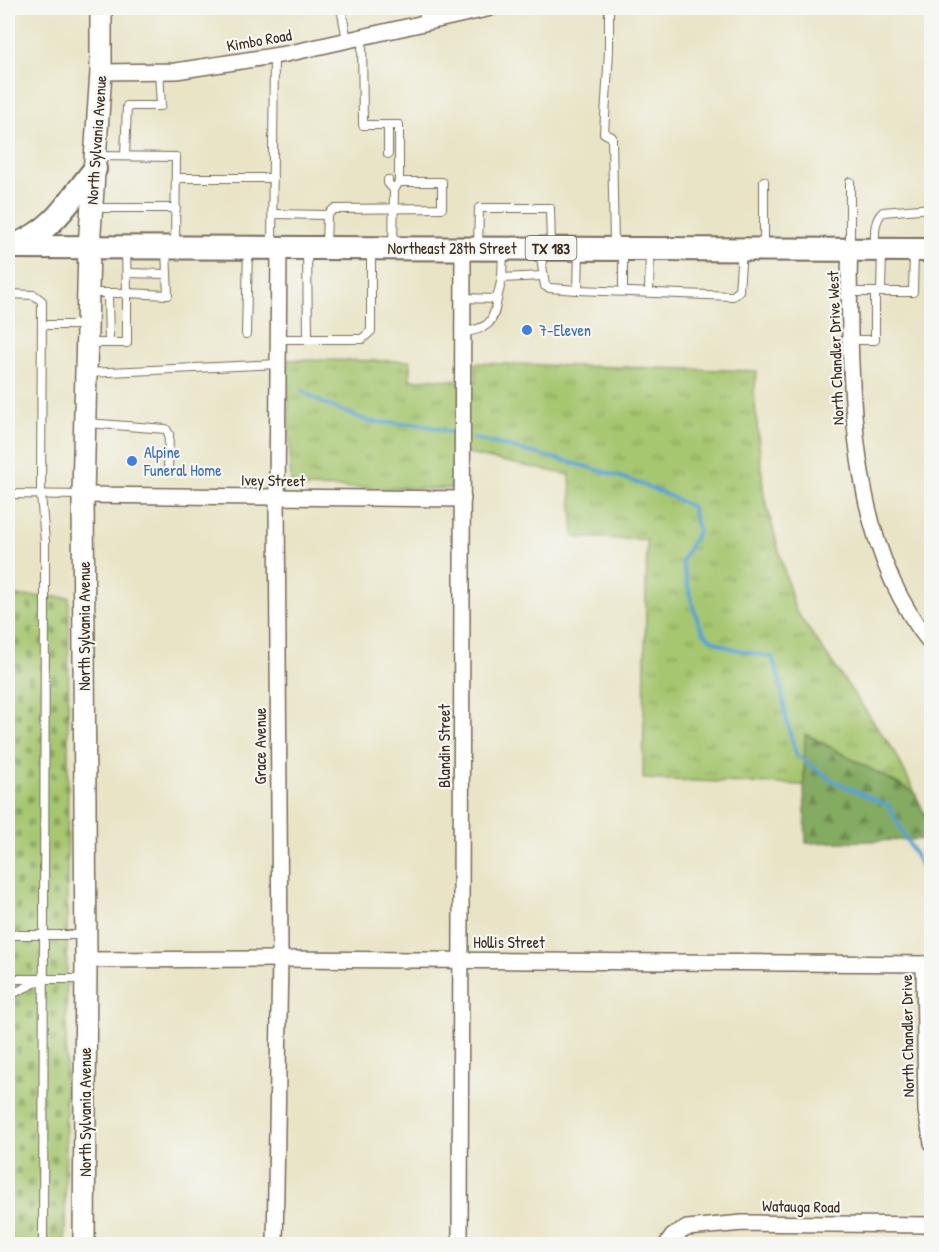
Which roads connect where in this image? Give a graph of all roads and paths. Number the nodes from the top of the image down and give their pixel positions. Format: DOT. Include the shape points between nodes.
graph roads {
  1 [pos="101,8"];
  2 [pos="341,8"];
  3 [pos="491,8"];
  4 [pos="609,8"];
  5 [pos="424,15"];
  6 [pos="355,39"];
  7 [pos="274,56"];
  8 [pos="159,71"];
  9 [pos="101,72"];
  10 [pos="388,125"];
  11 [pos="388,154"];
  12 [pos="125,156"];
  13 [pos="95,162"];
  14 [pos="176,178"];
  15 [pos="273,178"];
  16 [pos="388,180"];
  17 [pos="764,181"];
  18 [pos="399,182"];
  19 [pos="850,182"];
  20 [pos="394,190"];
  21 [pos="92,208"];
  22 [pos="176,208"];
  23 [pos="932,208"];
  24 [pos="393,209"];
  25 [pos="273,214"];
  26 [pos="327,216"];
  27 [pos="8,247"];
  28 [pos="89,247"];
  29 [pos="126,247"];
  30 [pos="171,247"];
  31 [pos="248,248"];
  32 [pos="276,248"];
  33 [pos="317,248"];
  34 [pos="382,248"];
  35 [pos="471,248"];
  36 [pos="503,248"];
  37 [pos="546,248"];
  38 [pos="580,249"];
  39 [pos="618,249"];
  40 [pos="650,249"];
  41 [pos="753,249"];
  42 [pos="850,249"];
  43 [pos="879,249"];
  44 [pos="923,250"];
  45 [pos="127,273"];
  46 [pos="167,274"];
  47 [pos="543,276"];
  48 [pos="502,278"];
  49 [pos="578,290"];
  50 [pos="623,291"];
  51 [pos="649,292"];
  52 [pos="849,292"];
  53 [pos="878,292"];
  54 [pos="98,293"];
  55 [pos="128,293"];
  56 [pos="8,294"];
  57 [pos="463,298"];
  58 [pos="497,299"];
  59 [pos="43,325"];
  60 [pos="463,333"];
  61 [pos="88,334"];
  62 [pos="246,334"];
  63 [pos="278,339"];
  64 [pos="308,339"];
  65 [pos="850,340"];
  66 [pos="109,343"];
  67 [pos="278,364"];
  68 [pos="87,373"];
  69 [pos="86,423"];
  70 [pos="168,470"];
  71 [pos="8,494"];
  72 [pos="41,494"];
  73 [pos="83,495"];
  74 [pos="277,498"];
  75 [pos="463,499"];
  76 [pos="932,645"];
  77 [pos="8,934"];
  78 [pos="43,935"];
  79 [pos="86,936"];
  80 [pos="280,959"];
  81 [pos="462,960"];
  82 [pos="928,964"];
  83 [pos="86,969"];
  84 [pos="8,979"];
  85 [pos="42,979"];
  86 [pos="8,996"];
  87 [pos="932,1143"];
  88 [pos="932,1225"];
  89 [pos="670,1240"];
  90 [pos="43,1245"];
  91 [pos="84,1245"];
  92 [pos="275,1245"];
  93 [pos="460,1245"];
  1 -- 9 [label="main road, North Sylvania Avenue"];
  2 -- 6 [label="lane"];
  3 -- 5 [label="street, Kimbo Road"];
  4 -- 39 [label="lane" via="604,133 612,137"];
  5 -- 6 [label="street, Kimbo Road"];
  6 -- 7 [label="street, Kimbo Road"];
  6 -- 10 [label="lane" via="363,125"];
  7 -- 8 [label="street, Kimbo Road"];
  7 -- 15 [label="lane"];
  8 -- 9 [label="street, Kimbo Road"];
  8 -- 12 [label="lane" via="161,106 127,106"];
  9 -- 13 [label="main road, North Sylvania Avenue"];
  10 -- 11 [label="lane"];
  10 -- 18 [label="lane" via="399,125"];
  12 -- 13 [label="lane"];
  12 -- 14 [label="lane" via="176,157"];
  13 -- 21 [label="main road, North Sylvania Avenue"];
  13 -- 27 [label="main road" via="58,218 43,231"];
  14 -- 15 [label="lane"];
  14 -- 22 [label="lane"];
  15 -- 25 [label="lane"];
  16 -- 20 [label="lane"];
  17 -- 41 [label="lane"];
  18 -- 20 [label="lane"];
  18 -- 24 [label="lane" via="442,182 442,208"];
  19 -- 42 [label="lane"];
  20 -- 24 [label="lane"];
  21 -- 22 [label="lane"];
  21 -- 28 [label="main road, North Sylvania Avenue"];
  22 -- 30 [label="lane"];
  23 -- 43 [label="lane" via="883,212 876,224"];
  24 -- 26 [label="lane" via="334,209"];
  24 -- 34 [label="lane"];
  25 -- 26 [label="lane"];
  25 -- 32 [label="lane"];
  26 -- 33 [label="lane"];
  27 -- 28 [label="main road, Northeast 28th Street / TX 183"];
  28 -- 29 [label="main road, Northeast 28th Street / TX 183"];
  28 -- 54 [label="main road, North Sylvania Avenue"];
  29 -- 30 [label="main road, Northeast 28th Street / TX 183"];
  29 -- 45 [label="lane"];
  30 -- 31 [label="main road, Northeast 28th Street / TX 183"];
  30 -- 46 [label="lane"];
  31 -- 32 [label="main road, Northeast 28th Street / TX 183"];
  31 -- 62 [label="lane"];
  32 -- 33 [label="main road, Northeast 28th Street / TX 183"];
  32 -- 63 [label="street, Grace Avenue"];
  33 -- 34 [label="main road, Northeast 28th Street / TX 183"];
  33 -- 64 [label="lane"];
  34 -- 35 [label="main road, Northeast 28th Street / TX 183"];
  34 -- 64 [label="lane" via="371,331 362,339"];
  35 -- 36 [label="main road, Northeast 28th Street / TX 183"];
  35 -- 37 [label="lane" via="479,208 550,208"];
  35 -- 57 [label="street, Blandin Street"];
  36 -- 37 [label="main road, Northeast 28th Street / TX 183"];
  36 -- 48 [label="lane"];
  37 -- 38 [label="main road, Northeast 28th Street / TX 183"];
  37 -- 47 [label="lane"];
  38 -- 39 [label="main road, Northeast 28th Street / TX 183"];
  38 -- 49 [label="lane"];
  39 -- 40 [label="main road, Northeast 28th Street / TX 183"];
  39 -- 50 [label="lane"];
  40 -- 41 [label="main road, Northeast 28th Street / TX 183"];
  40 -- 51 [label="lane"];
  41 -- 42 [label="main road, Northeast 28th Street / TX 183"];
  41 -- 51 [label="lane" via="739,291 733,296"];
  42 -- 43 [label="main road, Northeast 28th Street / TX 183"];
  42 -- 52 [label="street, North Chandler Drive West"];
  43 -- 44 [label="main road, Northeast 28th Street / TX 183"];
  43 -- 53 [label="lane"];
  44 -- 53 [label="lane" via="913,292"];
  45 -- 46 [label="lane"];
  45 -- 55 [label="lane"];
  46 -- 55 [label="lane" via="168,295"];
  47 -- 48 [label="lane"];
  47 -- 49 [label="lane" via="545,286"];
  48 -- 58 [label="lane"];
  49 -- 50 [label="lane"];
  50 -- 51 [label="lane"];
  52 -- 53 [label="lane"];
  52 -- 65 [label="street, North Chandler Drive West"];
  53 -- 65 [label="lane" via="875,340"];
  54 -- 55 [label="lane"];
  54 -- 61 [label="main road, North Sylvania Avenue"];
  54 -- 66 [label="lane" via="110,316"];
  55 -- 66 [label="lane" via="127,343"];
  56 -- 59 [label="lane" via="34,295 42,301"];
  57 -- 58 [label="lane"];
  57 -- 60 [label="street, Blandin Street"];
  58 -- 60 [label="lane" via="491,322"];
  59 -- 61 [label="lane"];
  59 -- 72 [label="lane"];
  60 -- 75 [label="street, Blandin Street"];
  61 -- 66 [label="lane"];
  61 -- 68 [label="main road, North Sylvania Avenue"];
  63 -- 64 [label="lane"];
  63 -- 67 [label="street, Grace Avenue"];
  65 -- 76 [label="street, North Chandler Drive West" via="862,482 874,531 893,583 914,624"];
  67 -- 68 [label="lane"];
  67 -- 74 [label="street, Grace Avenue"];
  68 -- 69 [label="main road, North Sylvania Avenue"];
  69 -- 70 [label="lane" via="166,429"];
  69 -- 73 [label="main road, North Sylvania Avenue"];
  71 -- 72 [label="lane"];
  72 -- 73 [label="lane"];
  72 -- 78 [label="lane" via="45,564"];
  73 -- 74 [label="street, Ivey Street"];
  73 -- 79 [label="main road, North Sylvania Avenue"];
  74 -- 75 [label="street, Ivey Street"];
  74 -- 80 [label="street, Grace Avenue"];
  75 -- 81 [label="street, Blandin Street"];
  77 -- 78 [label="lane"];
  78 -- 79 [label="lane"];
  78 -- 85 [label="lane"];
  79 -- 83 [label="main road, North Sylvania Avenue"];
  80 -- 81 [label="street, Hollis Street"];
  80 -- 83 [label="street, Hollis Street"];
  80 -- 92 [label="street, Grace Avenue"];
  81 -- 82 [label="street, Hollis Street"];
  81 -- 93 [label="street, Blandin Street"];
  82 -- 87 [label="street, North Chandler Drive" via="926,1111"];
  83 -- 85 [label="lane"];
  83 -- 91 [label="main road, North Sylvania Avenue"];
  84 -- 85 [label="lane"];
  85 -- 86 [label="lane"];
  85 -- 90 [label="lane"];
  88 -- 89 [label="street, Watauga Road" via="743,1223 687,1228"];
}
